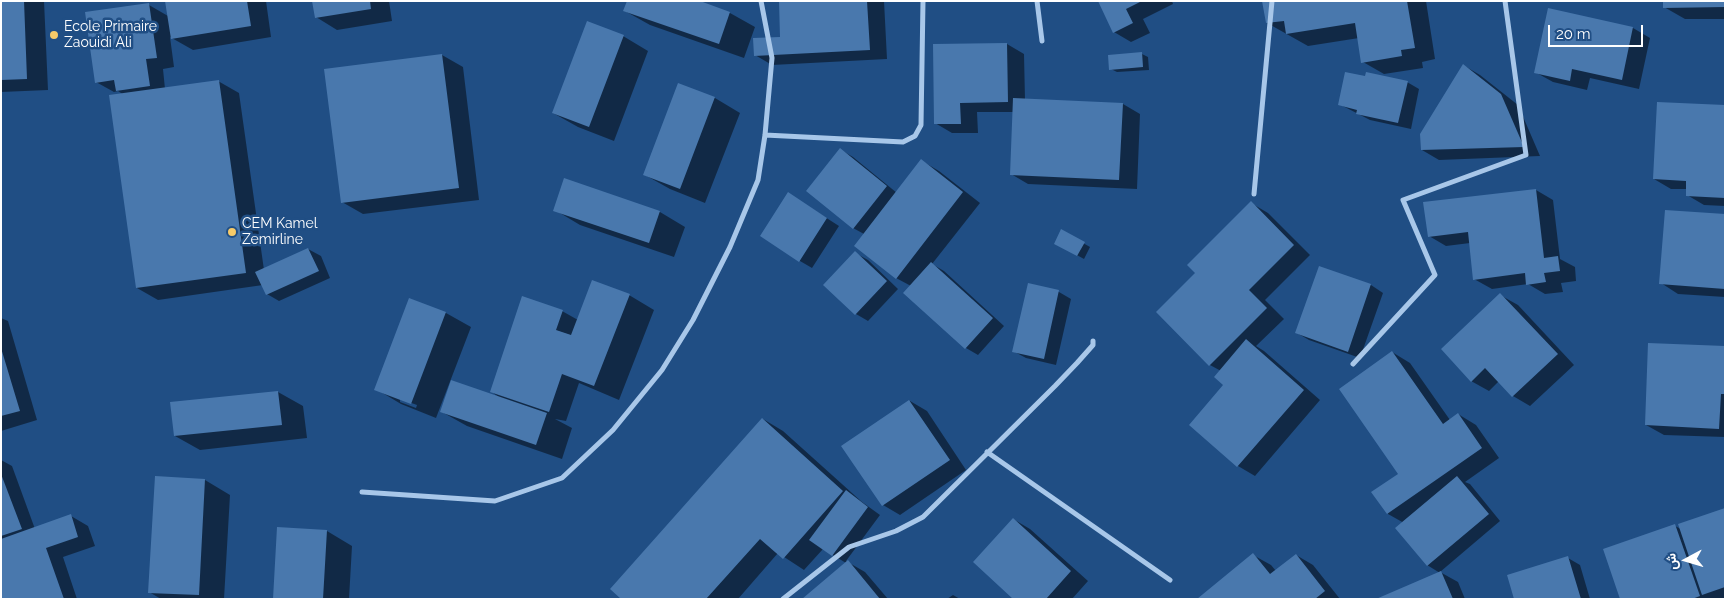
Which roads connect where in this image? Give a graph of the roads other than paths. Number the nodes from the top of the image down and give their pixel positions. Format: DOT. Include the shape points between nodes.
graph roads {
  1 [pos="761,1"];
  2 [pos="923,1"];
  3 [pos="1037,1"];
  4 [pos="1272,1"];
  5 [pos="1505,1"];
  6 [pos="1042,41"];
  7 [pos="765,135"];
  8 [pos="1254,194"];
  9 [pos="1093,341"];
  10 [pos="1353,364"];
  11 [pos="987,452"];
  12 [pos="362,492"];
  13 [pos="1170,580"];
  14 [pos="783,599"];
  1 -- 7 [label="street" via="772,58"];
  2 -- 7 [label="street" via="920,125 915,136 903,142"];
  3 -- 6 [label="street"];
  4 -- 8 [label="street"];
  5 -- 10 [label="street" via="1526,155 1403,200 1435,275"];
  7 -- 12 [label="street" via="758,180 730,247 692,320 662,370 613,430 562,478 495,500"];
  9 -- 11 [label="street" via="1093,345 1066,374"];
  11 -- 13 [label="street"];
  11 -- 14 [label="street" via="923,517 896,531 849,547"];
}
